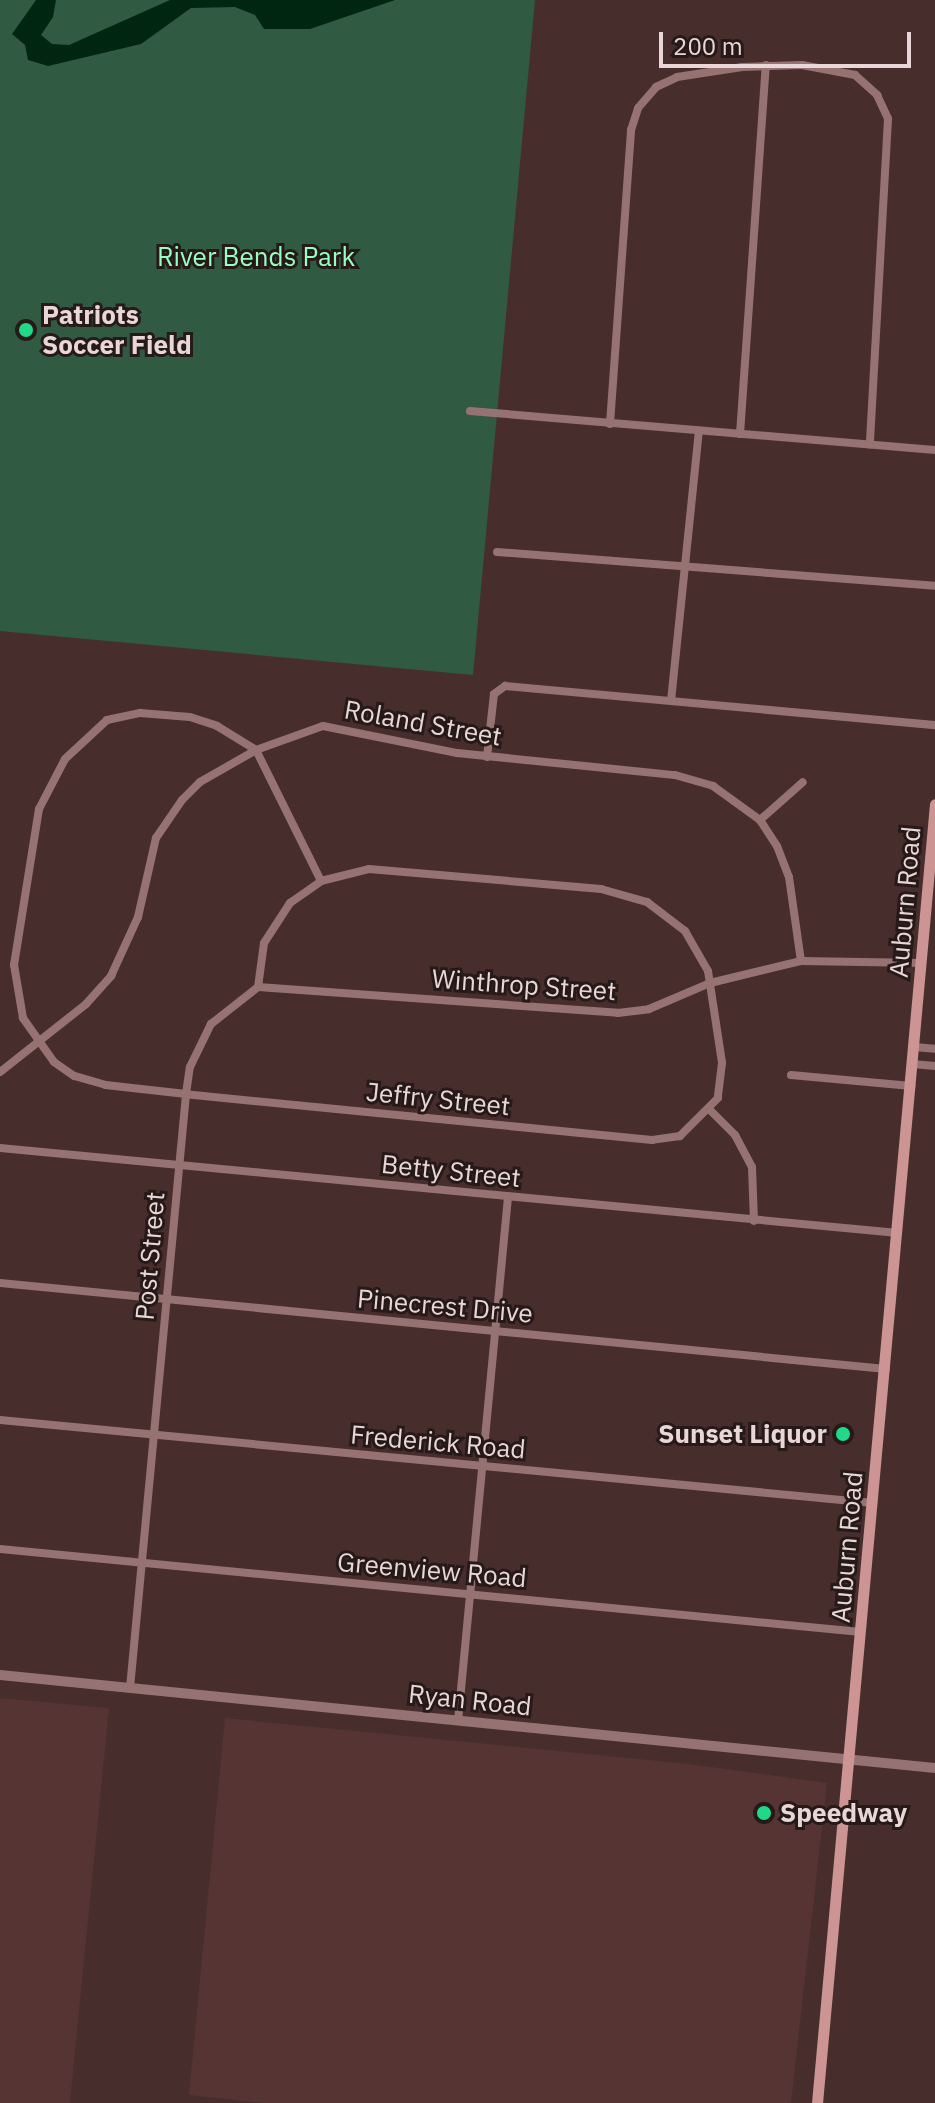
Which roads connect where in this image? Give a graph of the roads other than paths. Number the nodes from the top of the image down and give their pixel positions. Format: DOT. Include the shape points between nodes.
graph roads {
  1 [pos="766,65"];
  2 [pos="470,411"];
  3 [pos="610,424"];
  4 [pos="699,431"];
  5 [pos="740,434"];
  6 [pos="870,445"];
  7 [pos="935,450"];
  8 [pos="497,552"];
  9 [pos="684,565"];
  10 [pos="935,586"];
  11 [pos="671,701"];
  12 [pos="935,725"];
  13 [pos="256,750"];
  14 [pos="487,757"];
  15 [pos="803,782"];
  16 [pos="935,804"];
  17 [pos="760,820"];
  18 [pos="321,881"];
  19 [pos="930,920"];
  20 [pos="929,937"];
  21 [pos="801,961"];
  22 [pos="922,963"];
  23 [pos="710,983"];
  24 [pos="258,987"];
  25 [pos="37,1042"];
  26 [pos="914,1047"];
  27 [pos="935,1049"];
  28 [pos="913,1064"];
  29 [pos="935,1066"];
  30 [pos="0,1072"];
  31 [pos="791,1075"];
  32 [pos="911,1086"];
  33 [pos="186,1094"];
  34 [pos="711,1111"];
  35 [pos="0,1148"];
  36 [pos="179,1165"];
  37 [pos="508,1197"];
  38 [pos="754,1221"];
  39 [pos="898,1233"];
  40 [pos="0,1283"];
  41 [pos="166,1299"];
  42 [pos="495,1330"];
  43 [pos="886,1369"];
  44 [pos="0,1420"];
  45 [pos="153,1435"];
  46 [pos="482,1466"];
  47 [pos="873,1503"];
  48 [pos="0,1549"];
  49 [pos="142,1563"];
  50 [pos="470,1594"];
  51 [pos="861,1632"];
  52 [pos="0,1675"];
  53 [pos="130,1688"];
  54 [pos="458,1721"];
  55 [pos="850,1760"];
  56 [pos="935,1768"];
  57 [pos="817,2103"];
  1 -- 3 [label="street" via="666,82 646,97 633,119"];
  1 -- 5 [label="street"];
  1 -- 6 [label="street" via="845,70 871,87 888,119"];
  2 -- 3 [label="street"];
  3 -- 4 [label="street"];
  4 -- 5 [label="street"];
  4 -- 9 [label="street"];
  5 -- 6 [label="street"];
  6 -- 7 [label="street"];
  8 -- 9 [label="street"];
  9 -- 10 [label="street"];
  9 -- 11 [label="street"];
  11 -- 12 [label="street"];
  11 -- 14 [label="street" via="505,686 494,694"];
  13 -- 14 [label="street, Roland Street" via="323,726"];
  13 -- 18 [label="street"];
  13 -- 25 [label="street, Roland Street" via="200,782 168,817 149,854 138,917 122,959 100,991"];
  13 -- 25 [label="street" via="205,721 140,713 97,725 65,759 36,821 14,965 16,999"];
  14 -- 17 [label="street, Roland Street" via="691,778 726,792"];
  15 -- 17 [label="street"];
  16 -- 19 [label="main road, Auburn Road"];
  17 -- 21 [label="street, Roland Street" via="789,877"];
  18 -- 23 [label="street" via="385,869 620,892 659,909 685,931 703,958"];
  18 -- 24 [label="street" via="290,903 271,928"];
  19 -- 20 [label="main road, Auburn Road"];
  20 -- 22 [label="main road, Auburn Road"];
  21 -- 22 [label="street, Winthrop Street"];
  21 -- 23 [label="street, Winthrop Street"];
  22 -- 26 [label="main road, Auburn Road"];
  23 -- 24 [label="street, Winthrop Street" via="661,1005 618,1013"];
  23 -- 34 [label="street" via="723,1071"];
  24 -- 33 [label="street, Post Street" via="200,1039"];
  25 -- 30 [label="street, Roland Street"];
  25 -- 33 [label="street, Jeffry Street" via="54,1062 84,1080"];
  26 -- 27 [label="street"];
  26 -- 28 [label="main road, Auburn Road"];
  28 -- 29 [label="street"];
  28 -- 32 [label="main road, Auburn Road"];
  31 -- 32 [label="street"];
  32 -- 39 [label="main road, Auburn Road"];
  33 -- 34 [label="street, Jeffry Street" via="652,1140 680,1136"];
  33 -- 36 [label="street, Post Street"];
  34 -- 38 [label="street" via="735,1135 752,1167"];
  35 -- 36 [label="street, Betty Street"];
  36 -- 37 [label="street, Betty Street"];
  36 -- 41 [label="street, Post Street"];
  37 -- 38 [label="street, Betty Street"];
  37 -- 42 [label="street"];
  38 -- 39 [label="street, Betty Street"];
  39 -- 43 [label="main road, Auburn Road"];
  40 -- 41 [label="street, Pinecrest Drive"];
  41 -- 42 [label="street, Pinecrest Drive"];
  41 -- 45 [label="street, Post Street"];
  42 -- 43 [label="street, Pinecrest Drive"];
  42 -- 46 [label="street"];
  43 -- 47 [label="main road, Auburn Road"];
  44 -- 45 [label="street, Frederick Road"];
  45 -- 46 [label="street, Frederick Road"];
  45 -- 49 [label="street, Post Street"];
  46 -- 47 [label="street, Frederick Road"];
  46 -- 50 [label="street"];
  47 -- 51 [label="main road, Auburn Road"];
  48 -- 49 [label="street, Greenview Road"];
  49 -- 50 [label="street, Greenview Road"];
  49 -- 53 [label="street, Post Street"];
  50 -- 51 [label="street, Greenview Road"];
  50 -- 54 [label="street"];
  51 -- 55 [label="main road, Auburn Road"];
  52 -- 53 [label="street, Ryan Road"];
  53 -- 54 [label="street, Ryan Road"];
  54 -- 55 [label="street, Ryan Road"];
  55 -- 56 [label="street, Ryan Road"];
  55 -- 57 [label="main road, Auburn Road"];
}
